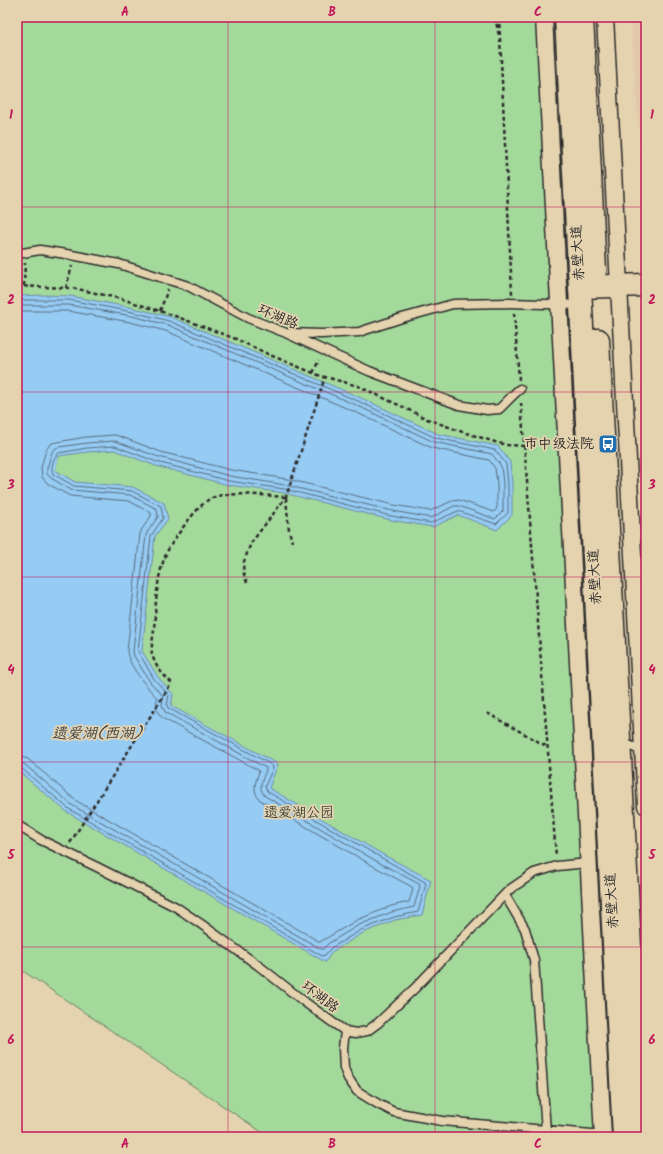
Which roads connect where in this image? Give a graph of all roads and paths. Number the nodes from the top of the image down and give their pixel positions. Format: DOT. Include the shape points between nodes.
graph roads {
  1 [pos="495,17"];
  2 [pos="499,17"];
  3 [pos="544,17"];
  4 [pos="566,17"];
  5 [pos="582,17"];
  6 [pos="605,17"];
  7 [pos="500,43"];
  8 [pos="21,253"];
  9 [pos="75,256"];
  10 [pos="171,281"];
  11 [pos="646,285"];
  12 [pos="17,286"];
  13 [pos="24,286"];
  14 [pos="620,286"];
  15 [pos="66,288"];
  16 [pos="586,293"];
  17 [pos="513,303"];
  18 [pos="559,304"];
  19 [pos="160,311"];
  20 [pos="286,333"];
  21 [pos="324,350"];
  22 [pos="313,373"];
  23 [pos="325,377"];
  24 [pos="520,389"];
  25 [pos="524,446"];
  26 [pos="286,498"];
  27 [pos="292,542"];
  28 [pos="247,583"];
  29 [pos="642,637"];
  30 [pos="486,713"];
  31 [pos="619,742"];
  32 [pos="548,747"];
  33 [pos="645,752"];
  34 [pos="646,806"];
  35 [pos="17,825"];
  36 [pos="65,852"];
  37 [pos="588,863"];
  38 [pos="557,866"];
  39 [pos="505,895"];
  40 [pos="345,1031"];
  41 [pos="642,1115"];
  42 [pos="546,1131"];
  43 [pos="603,1136"];
  44 [pos="624,1137"];
  45 [pos="640,1137"];
  1 -- 7 [label="path"];
  2 -- 7 [label="path"];
  3 -- 18 [label="street"];
  4 -- 16 [label="main road, 赤壁大道"];
  5 -- 16 [label="main road, 赤壁大道"];
  6 -- 14 [label="street"];
  7 -- 17 [label="path"];
  8 -- 9 [label="lane, 环湖路" via="40,250"];
  8 -- 13 [label="path"];
  9 -- 10 [label="lane, 环湖路" via="119,264"];
  9 -- 15 [label="path"];
  10 -- 19 [label="path"];
  10 -- 20 [label="lane, 环湖路" via="188,286 248,318"];
  11 -- 14 [label="main road"];
  12 -- 13 [label="path"];
  13 -- 15 [label="path"];
  14 -- 16 [label="main road"];
  14 -- 29 [label="street"];
  15 -- 19 [label="path" via="94,292"];
  16 -- 18 [label="lane"];
  16 -- 31 [label="main road, 赤壁大道"];
  16 -- 44 [label="main road, 赤壁大道"];
  17 -- 18 [label="lane"];
  17 -- 20 [label="lane" via="453,304 358,332"];
  17 -- 24 [label="path"];
  18 -- 37 [label="street"];
  19 -- 22 [label="path" via="236,339"];
  20 -- 21 [label="lane, 环湖路"];
  21 -- 22 [label="path"];
  21 -- 24 [label="lane, 环湖路" via="369,371 459,405 499,410"];
  22 -- 23 [label="path"];
  23 -- 25 [label="path" via="358,386 453,429 507,445"];
  23 -- 26 [label="path"];
  24 -- 25 [label="path"];
  25 -- 32 [label="path"];
  26 -- 27 [label="path"];
  26 -- 28 [label="path" via="251,543 243,564"];
  26 -- 36 [label="path" via="230,494 208,499 192,516 168,550 158,586 152,653 156,666 170,682 169,687"];
  29 -- 33 [label="street"];
  30 -- 32 [label="path"];
  31 -- 33 [label="lane"];
  31 -- 41 [label="main road, 赤壁大道"];
  32 -- 38 [label="path"];
  33 -- 34 [label="street"];
  35 -- 36 [label="lane, 环湖路"];
  36 -- 40 [label="lane, 环湖路" via="176,907"];
  37 -- 38 [label="lane, 环湖路"];
  37 -- 43 [label="street"];
  38 -- 39 [label="lane, 环湖路" via="534,873"];
  39 -- 40 [label="lane, 环湖路" via="378,1023 366,1031"];
  39 -- 42 [label="lane" via="525,929 534,960"];
  40 -- 42 [label="lane" via="344,1068 348,1078 357,1091 394,1112 442,1121"];
  41 -- 45 [label="main road, 赤壁大道"];
  42 -- 43 [label="lane"];
}
